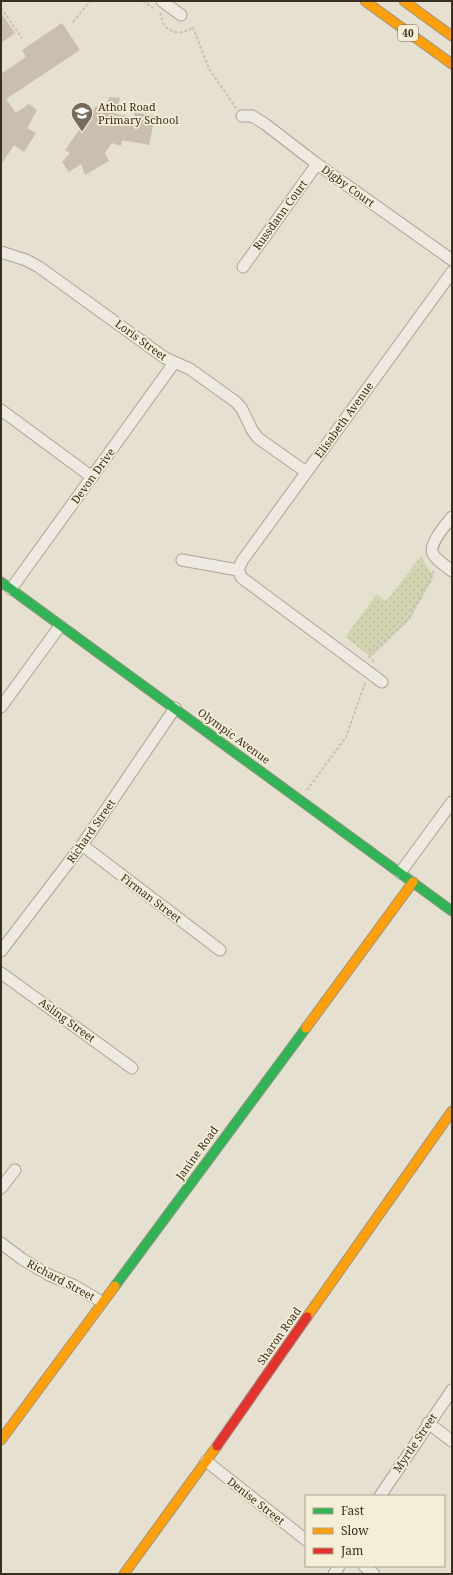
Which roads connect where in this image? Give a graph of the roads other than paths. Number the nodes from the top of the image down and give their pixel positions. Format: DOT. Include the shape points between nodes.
graph roads {
  1 [pos="364,1"];
  2 [pos="404,1"];
  3 [pos="158,5"];
  4 [pos="181,15"];
  5 [pos="452,36"];
  6 [pos="452,64"];
  7 [pos="242,116"];
  8 [pos="317,164"];
  9 [pos="1,252"];
  10 [pos="452,260"];
  11 [pos="243,267"];
  12 [pos="452,272"];
  13 [pos="174,363"];
  14 [pos="1,410"];
  15 [pos="306,472"];
  16 [pos="92,477"];
  17 [pos="452,516"];
  18 [pos="182,560"];
  19 [pos="238,570"];
  20 [pos="452,571"];
  21 [pos="1,582"];
  22 [pos="11,589"];
  23 [pos="60,626"];
  24 [pos="382,682"];
  25 [pos="1,707"];
  26 [pos="175,708"];
  27 [pos="452,802"];
  28 [pos="82,845"];
  29 [pos="400,873"];
  30 [pos="413,882"];
  31 [pos="452,910"];
  32 [pos="220,950"];
  33 [pos="1,951"];
  34 [pos="1,973"];
  35 [pos="132,1068"];
  36 [pos="452,1111"];
  37 [pos="15,1170"];
  38 [pos="1,1188"];
  39 [pos="1,1243"];
  40 [pos="102,1302"];
  41 [pos="452,1390"];
  42 [pos="428,1423"];
  43 [pos="1,1440"];
  44 [pos="452,1441"];
  45 [pos="206,1461"];
  46 [pos="381,1495"];
  47 [pos="305,1539"];
  48 [pos="365,1567"];
  49 [pos="124,1574"];
  50 [pos="374,1574"];
  1 -- 6 [label="main road, 40"];
  2 -- 5 [label="main road, 40"];
  3 -- 4 [label="street"];
  7 -- 8 [label="street, Digby Court" via="252,116"];
  8 -- 10 [label="street, Digby Court"];
  8 -- 11 [label="street, Russdann Court"];
  9 -- 13 [label="street, Loris Street" via="39,267"];
  12 -- 15 [label="street, Elisabeth Avenue"];
  13 -- 15 [label="street, Loris Street" via="190,369 236,402 258,438"];
  13 -- 16 [label="street, Devon Drive"];
  14 -- 16 [label="street"];
  15 -- 19 [label="street, Elisabeth Avenue"];
  16 -- 22 [label="street, Devon Drive"];
  17 -- 20 [label="street" via="432,549 439,561"];
  18 -- 19 [label="street"];
  19 -- 24 [label="street" via="242,578"];
  21 -- 22 [label="main road, Olympic Avenue"];
  22 -- 23 [label="main road, Olympic Avenue"];
  23 -- 25 [label="street"];
  23 -- 26 [label="main road, Olympic Avenue"];
  26 -- 28 [label="street, Richard Street"];
  26 -- 29 [label="main road, Olympic Avenue"];
  27 -- 29 [label="street"];
  28 -- 32 [label="street, Firman Street"];
  28 -- 33 [label="street, Richard Street"];
  29 -- 30 [label="main road, Olympic Avenue"];
  30 -- 31 [label="main road, Olympic Avenue"];
  30 -- 40 [label="main road, Janine Road"];
  34 -- 35 [label="street, Asling Street"];
  36 -- 45 [label="main road, Sharon Road"];
  37 -- 38 [label="street"];
  39 -- 40 [label="street, Richard Street" via="42,1271 89,1293"];
  40 -- 43 [label="main road, Janine Road"];
  41 -- 42 [label="street, Myrtle Street"];
  42 -- 44 [label="street"];
  42 -- 46 [label="street, Myrtle Street"];
  45 -- 47 [label="street, Denise Street"];
  45 -- 49 [label="main road, Sharon Road"];
  48 -- 50 [label="street"];
}
